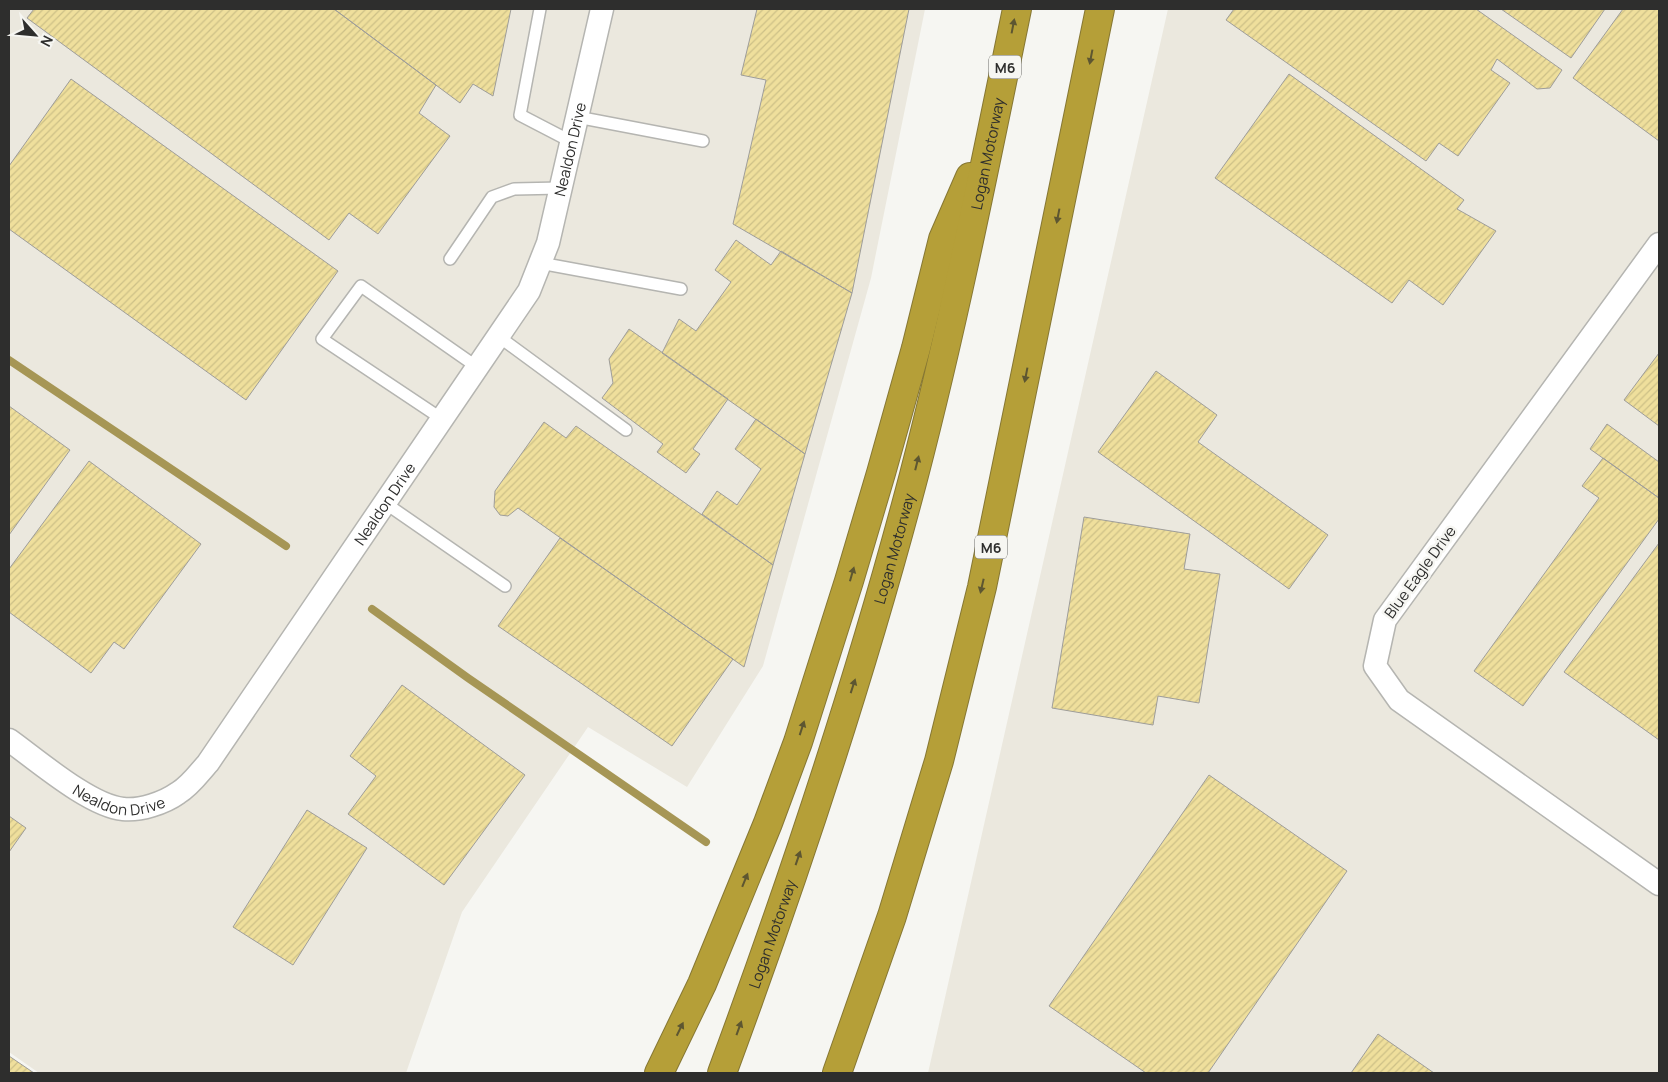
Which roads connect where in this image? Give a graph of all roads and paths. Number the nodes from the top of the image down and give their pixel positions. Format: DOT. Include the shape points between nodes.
graph roads {
  1 [pos="540,9"];
  2 [pos="602,9"];
  3 [pos="1016,9"];
  4 [pos="1100,9"];
  5 [pos="577,117"];
  6 [pos="993,126"];
  7 [pos="703,141"];
  8 [pos="572,142"];
  9 [pos="561,188"];
  10 [pos="1659,244"];
  11 [pos="450,258"];
  12 [pos="540,263"];
  13 [pos="681,289"];
  14 [pos="498,336"];
  15 [pos="477,367"];
  16 [pos="442,419"];
  17 [pos="626,430"];
  18 [pos="385,503"];
  19 [pos="505,586"];
  20 [pos="9,740"];
  21 [pos="1659,884"];
  22 [pos="659,1073"];
  23 [pos="722,1073"];
  24 [pos="837,1073"];
  1 -- 8 [label="lane" via="520,114"];
  2 -- 5 [label="street, Nealdon Drive"];
  6 -- 3 [label="highway, Logan Motorway / M6, one-way"];
  4 -- 24 [label="highway, M6, one-way" via="975,616 939,761 892,916"];
  5 -- 7 [label="lane"];
  5 -- 8 [label="street, Nealdon Drive"];
  22 -- 6 [label="highway, one-way" via="702,984 765,832 798,742 850,581 916,348 943,239"];
  23 -- 6 [label="highway, Logan Motorway / M6, one-way" via="857,674 920,449"];
  8 -- 9 [label="street, Nealdon Drive"];
  9 -- 11 [label="lane" via="514,189 492,197"];
  9 -- 12 [label="street, Nealdon Drive"];
  10 -- 21 [label="street, Blue Eagle Drive" via="1385,620 1375,666 1400,700"];
  12 -- 13 [label="lane"];
  12 -- 14 [label="street, Nealdon Drive" via="528,291"];
  14 -- 15 [label="street, Nealdon Drive"];
  14 -- 17 [label="lane"];
  15 -- 16 [label="street, Nealdon Drive"];
  15 -- 16 [label="lane" via="361,286 322,339"];
  16 -- 18 [label="street, Nealdon Drive"];
  18 -- 19 [label="lane"];
  18 -- 20 [label="street, Nealdon Drive" via="208,763 178,793 141,808 123,809 105,804 84,794"];
}
